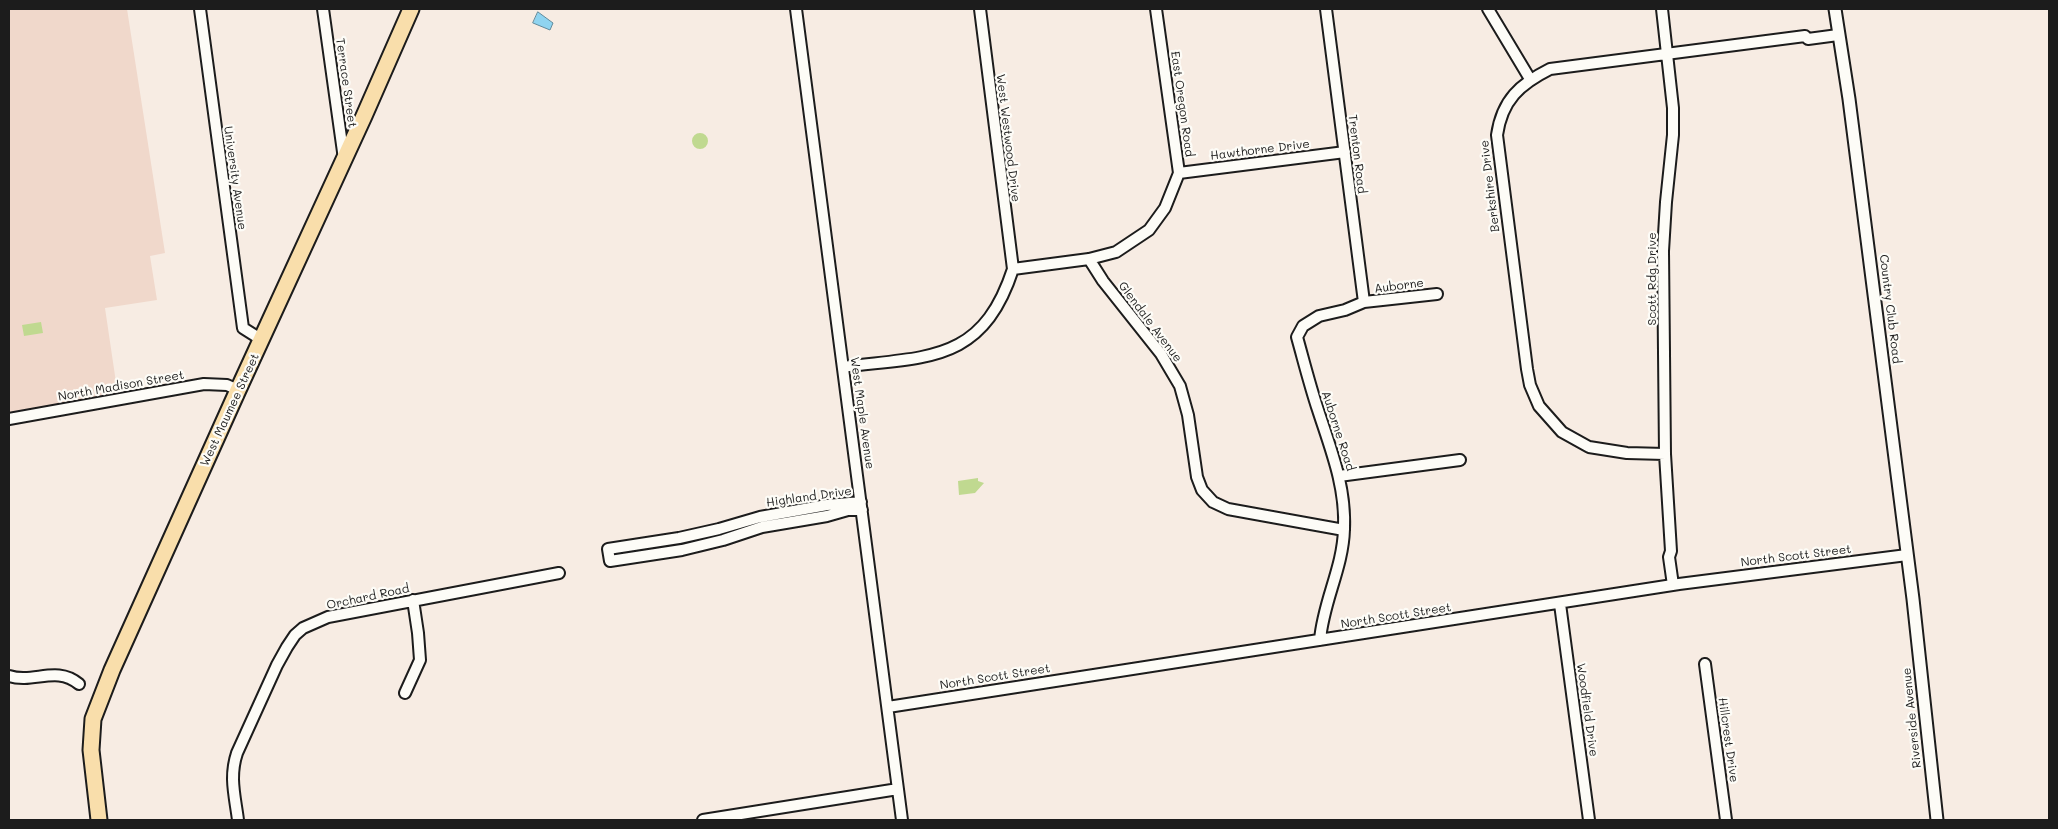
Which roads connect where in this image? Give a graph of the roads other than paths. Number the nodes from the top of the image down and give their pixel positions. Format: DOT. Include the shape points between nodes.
graph roads {
  1 [pos="200,9"];
  2 [pos="324,9"];
  3 [pos="411,9"];
  4 [pos="796,9"];
  5 [pos="980,9"];
  6 [pos="1156,9"];
  7 [pos="1326,9"];
  8 [pos="1488,9"];
  9 [pos="1662,9"];
  10 [pos="1835,9"];
  11 [pos="1838,31"];
  12 [pos="1668,53"];
  13 [pos="1530,79"];
  14 [pos="1345,152"];
  15 [pos="344,160"];
  16 [pos="1179,173"];
  17 [pos="1089,259"];
  18 [pos="1013,270"];
  19 [pos="1437,294"];
  20 [pos="1364,302"];
  21 [pos="262,340"];
  22 [pos="843,367"];
  23 [pos="238,390"];
  24 [pos="9,419"];
  25 [pos="1664,454"];
  26 [pos="1460,460"];
  27 [pos="1339,476"];
  28 [pos="862,506"];
  29 [pos="760,517"];
  30 [pos="762,528"];
  31 [pos="1344,530"];
  32 [pos="679,538"];
  33 [pos="682,550"];
  34 [pos="1907,555"];
  35 [pos="559,573"];
  36 [pos="1676,585"];
  37 [pos="413,600"];
  38 [pos="1560,604"];
  39 [pos="1914,613"];
  40 [pos="1320,640"];
  41 [pos="1705,664"];
  42 [pos="9,676"];
  43 [pos="79,684"];
  44 [pos="405,693"];
  45 [pos="888,707"];
  46 [pos="898,790"];
  47 [pos="99,820"];
  48 [pos="238,820"];
  49 [pos="705,820"];
  50 [pos="902,820"];
  51 [pos="1589,820"];
  52 [pos="1726,820"];
  53 [pos="1937,820"];
  1 -- 21 [label="street, University Avenue" via="243,328"];
  2 -- 15 [label="street, Terrace Street"];
  3 -- 15 [label="main road, West Maumee Street"];
  4 -- 22 [label="street, West Maple Avenue"];
  5 -- 18 [label="street, West Westwood Drive"];
  6 -- 16 [label="street, East Oregon Road"];
  7 -- 14 [label="street, Trenton Road"];
  8 -- 13 [label="street"];
  9 -- 12 [label="street, Scott Rdg Drive"];
  10 -- 11 [label="street, Country Club Road"];
  11 -- 12 [label="street, Berkshire Drive" via="1807,32 1805,36"];
  11 -- 34 [label="street, Country Club Road"];
  12 -- 13 [label="street, Berkshire Drive" via="1550,70"];
  12 -- 25 [label="street, Scott Rdg Drive" via="1673,134 1663,251"];
  13 -- 25 [label="street, Berkshire Drive" via="1515,92 1506,106 1496,135 1530,385 1539,406 1550,420 1580,444 1600,450"];
  14 -- 16 [label="street, Hawthorne Drive"];
  14 -- 20 [label="street, Trenton Road"];
  15 -- 21 [label="main road, West Maumee Street"];
  16 -- 17 [label="street, East Oregon Road" via="1165,208 1149,230 1116,252"];
  17 -- 18 [label="street, East Oregon Road"];
  17 -- 31 [label="street, Glendale Avenue" via="1161,354 1180,386 1188,415 1197,477 1202,490 1213,502 1250,514"];
  18 -- 22 [label="street" via="1007,289 987,322 960,345 936,354"];
  19 -- 20 [label="street, Auborne"];
  20 -- 27 [label="street, Auborne Road" via="1319,316 1303,326 1297,337"];
  21 -- 23 [label="main road, West Maumee Street"];
  22 -- 28 [label="street, West Maple Avenue"];
  23 -- 24 [label="street, North Madison Street" via="227,385 204,384"];
  23 -- 47 [label="main road, West Maumee Street" via="116,660 93,719 91,750"];
  25 -- 36 [label="street, Scott Rdg Drive" via="1669,557"];
  26 -- 27 [label="street"];
  27 -- 31 [label="street, Auborne Road"];
  28 -- 29 [label="street, Highland Drive" via="827,505"];
  28 -- 30 [label="street, Highland Drive"];
  28 -- 45 [label="street, West Maple Avenue"];
  29 -- 30 [label="street, Highland Drive"];
  29 -- 32 [label="street, Highland Drive"];
  30 -- 33 [label="street, Highland Drive"];
  31 -- 40 [label="street, Auborne Road" via="1339,566 1323,617"];
  32 -- 33 [label="street"];
  32 -- 33 [label="street, Highland Drive" via="608,549 610,561"];
  34 -- 36 [label="street, North Scott Street"];
  34 -- 39 [label="street, Country Club Road"];
  35 -- 37 [label="street, Orchard Road"];
  36 -- 38 [label="street, North Scott Street"];
  37 -- 44 [label="street" via="420,660"];
  37 -- 48 [label="street, Orchard Road" via="328,617 295,635 277,665 232,766"];
  38 -- 40 [label="street, North Scott Street"];
  38 -- 51 [label="street, Woodfield Drive"];
  39 -- 53 [label="street, Riverside Avenue"];
  40 -- 45 [label="street, North Scott Street"];
  41 -- 52 [label="street, Hillcrest Drive"];
  42 -- 43 [label="street" via="19,679 63,675"];
  45 -- 46 [label="street, West Maple Avenue"];
  46 -- 49 [label="street"];
  46 -- 50 [label="street, West Maple Avenue"];
}
